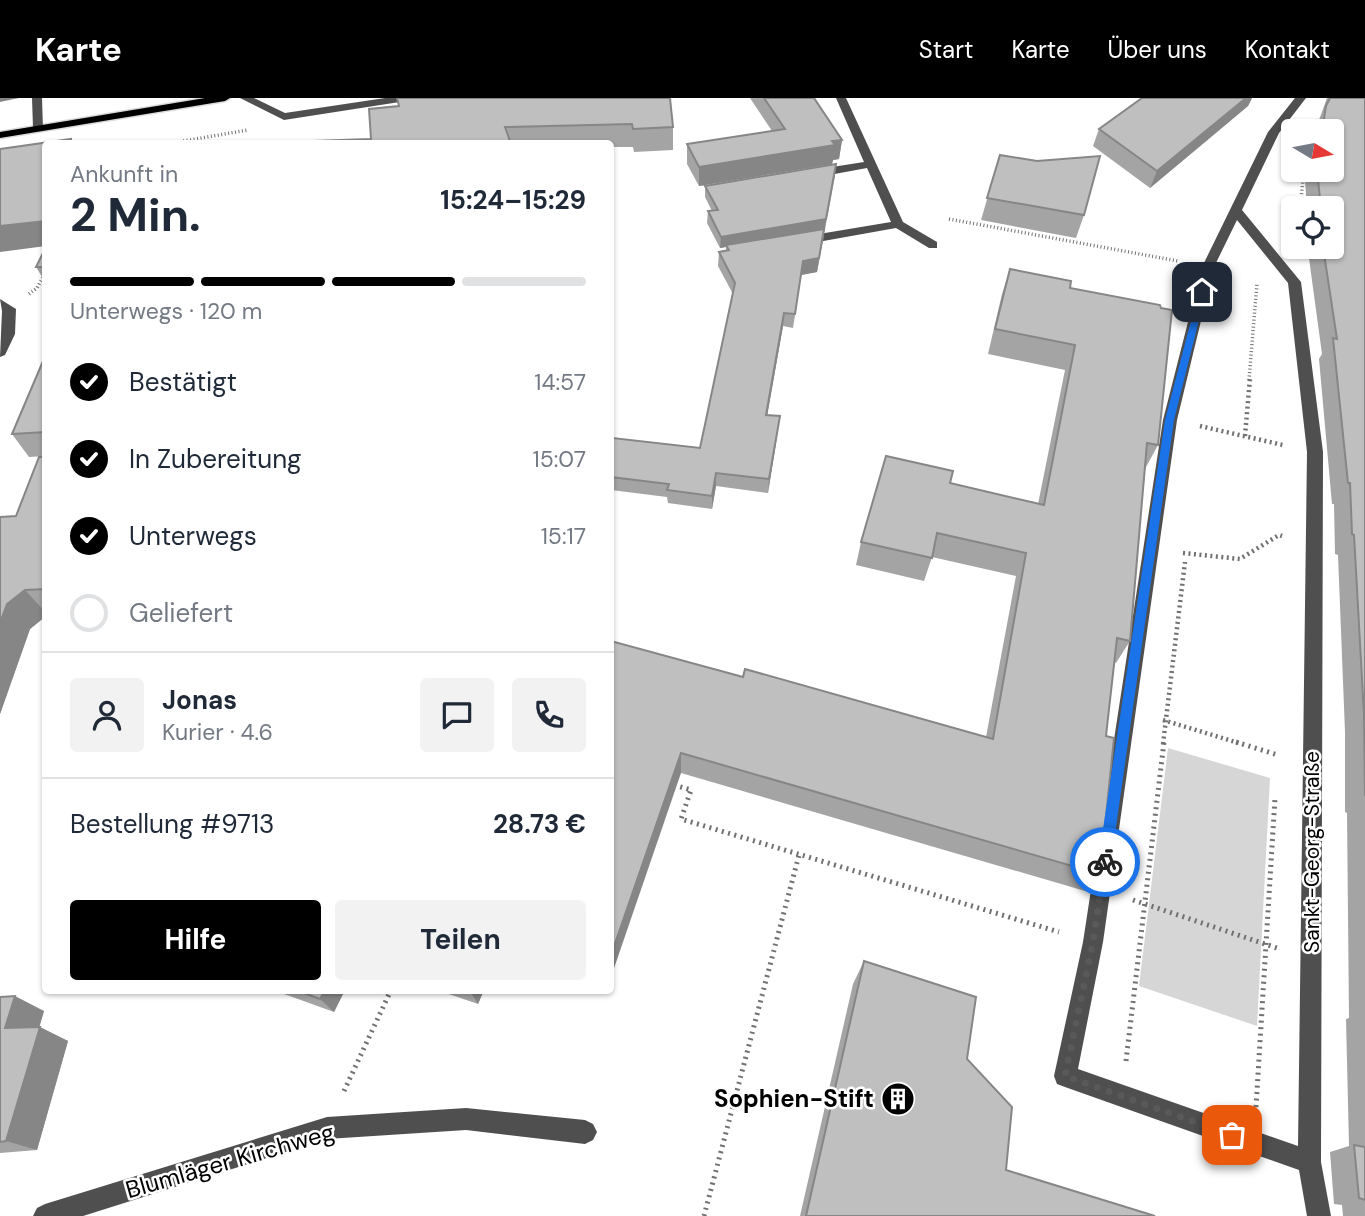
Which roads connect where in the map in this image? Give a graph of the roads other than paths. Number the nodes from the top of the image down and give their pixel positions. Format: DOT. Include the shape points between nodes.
graph roads {
  1 [pos="225,98"];
  2 [pos="245,98"];
  3 [pos="406,98"];
  4 [pos="841,98"];
  5 [pos="1301,98"];
  6 [pos="37,100"];
  7 [pos="39,128"];
  8 [pos="0,135"];
  9 [pos="872,164"];
  10 [pos="794,177"];
  11 [pos="1235,210"];
  12 [pos="898,224"];
  13 [pos="788,243"];
  14 [pos="933,245"];
  15 [pos="4,306"];
  16 [pos="0,352"];
  17 [pos="585,1132"];
  18 [pos="1309,1162"];
  19 [pos="45,1216"];
  20 [pos="1319,1216"];
  1 -- 7 [label="main road"];
  2 -- 3 [label="street" via="284,117"];
  4 -- 9 [label="street"];
  5 -- 11 [label="street" via="1274,132"];
  6 -- 7 [label="street"];
  7 -- 8 [label="main road"];
  9 -- 10 [label="street"];
  9 -- 12 [label="street"];
  11 -- 18 [label="street, Sankt-Georg-Straße" via="1294,282 1315,452"];
  11 -- 18 [label="street" via="1208,267 1170,420 1093,942 1065,1076"];
  12 -- 13 [label="street"];
  12 -- 14 [label="street"];
  15 -- 16 [label="street" via="8,334"];
  17 -- 19 [label="street, Blumläger Kirchweg" via="466,1119 327,1128"];
  18 -- 20 [label="street, Sankt-Georg-Straße"];
}
